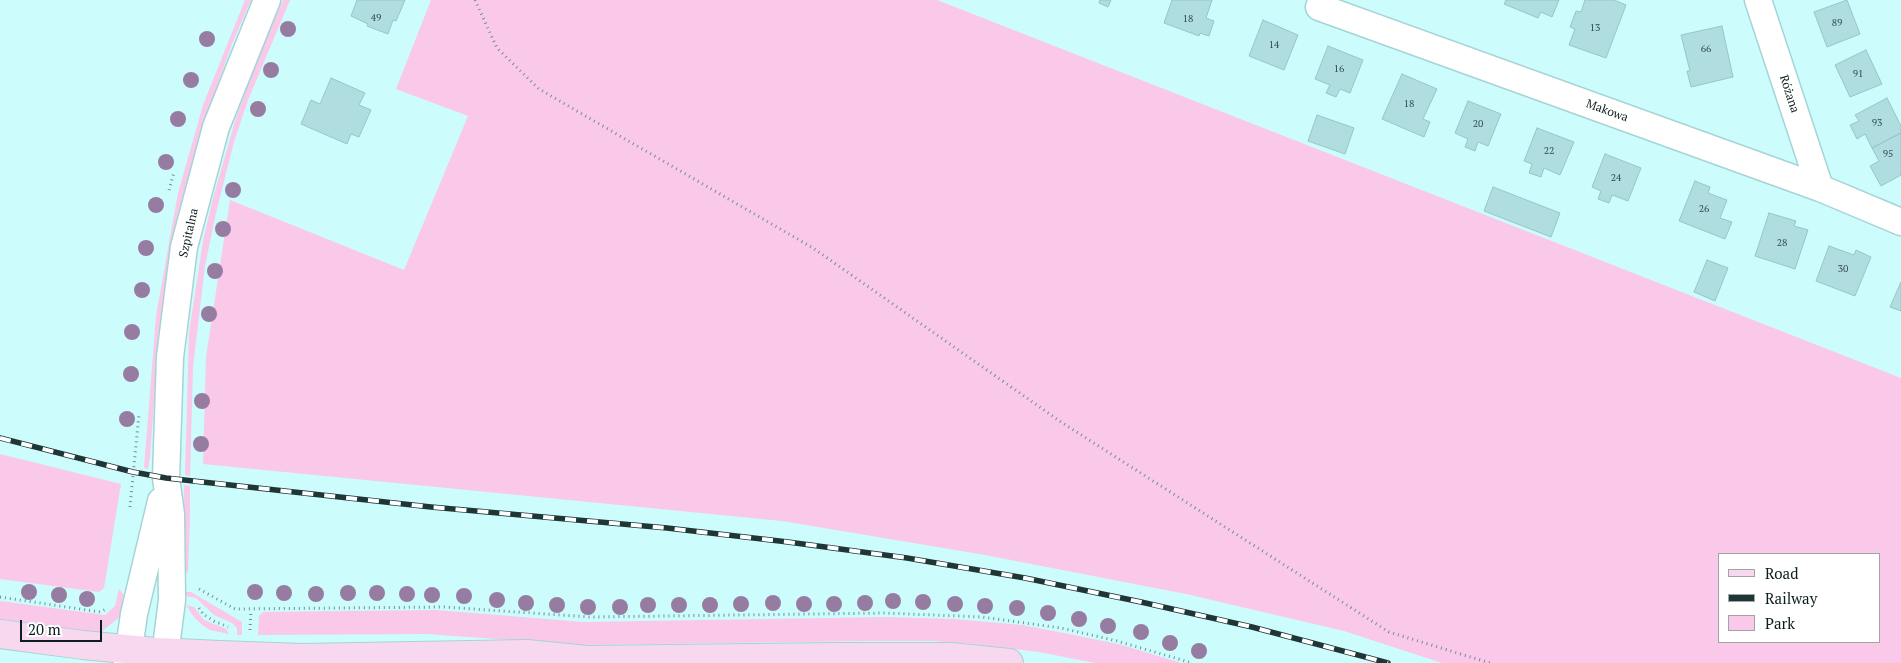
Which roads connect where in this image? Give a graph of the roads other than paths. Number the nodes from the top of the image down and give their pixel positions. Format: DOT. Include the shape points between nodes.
graph roads {
  1 [pos="267,0"];
  2 [pos="1322,0"];
  3 [pos="1758,0"];
  4 [pos="1820,188"];
  5 [pos="1901,222"];
  6 [pos="166,478"];
  7 [pos="0,634"];
  8 [pos="128,656"];
  9 [pos="165,658"];
  10 [pos="576,662"];
  11 [pos="1009,663"];
  1 -- 6 [label="street, Szpitalna" via="216,126 184,247 170,357"];
  2 -- 4 [label="street, Makowa" via="1319,7"];
  3 -- 4 [label="street, Różana"];
  4 -- 5 [label="street, Makowa"];
  6 -- 8 [label="street, Szpitalna" via="134,614"];
  6 -- 9 [label="street, Szpitalna" via="171,514 172,606"];
  7 -- 8 [label="main road"];
  8 -- 9 [label="main road"];
  9 -- 10 [label="main road" via="526,654"];
  10 -- 11 [label="main road" via="951,657"];
}
